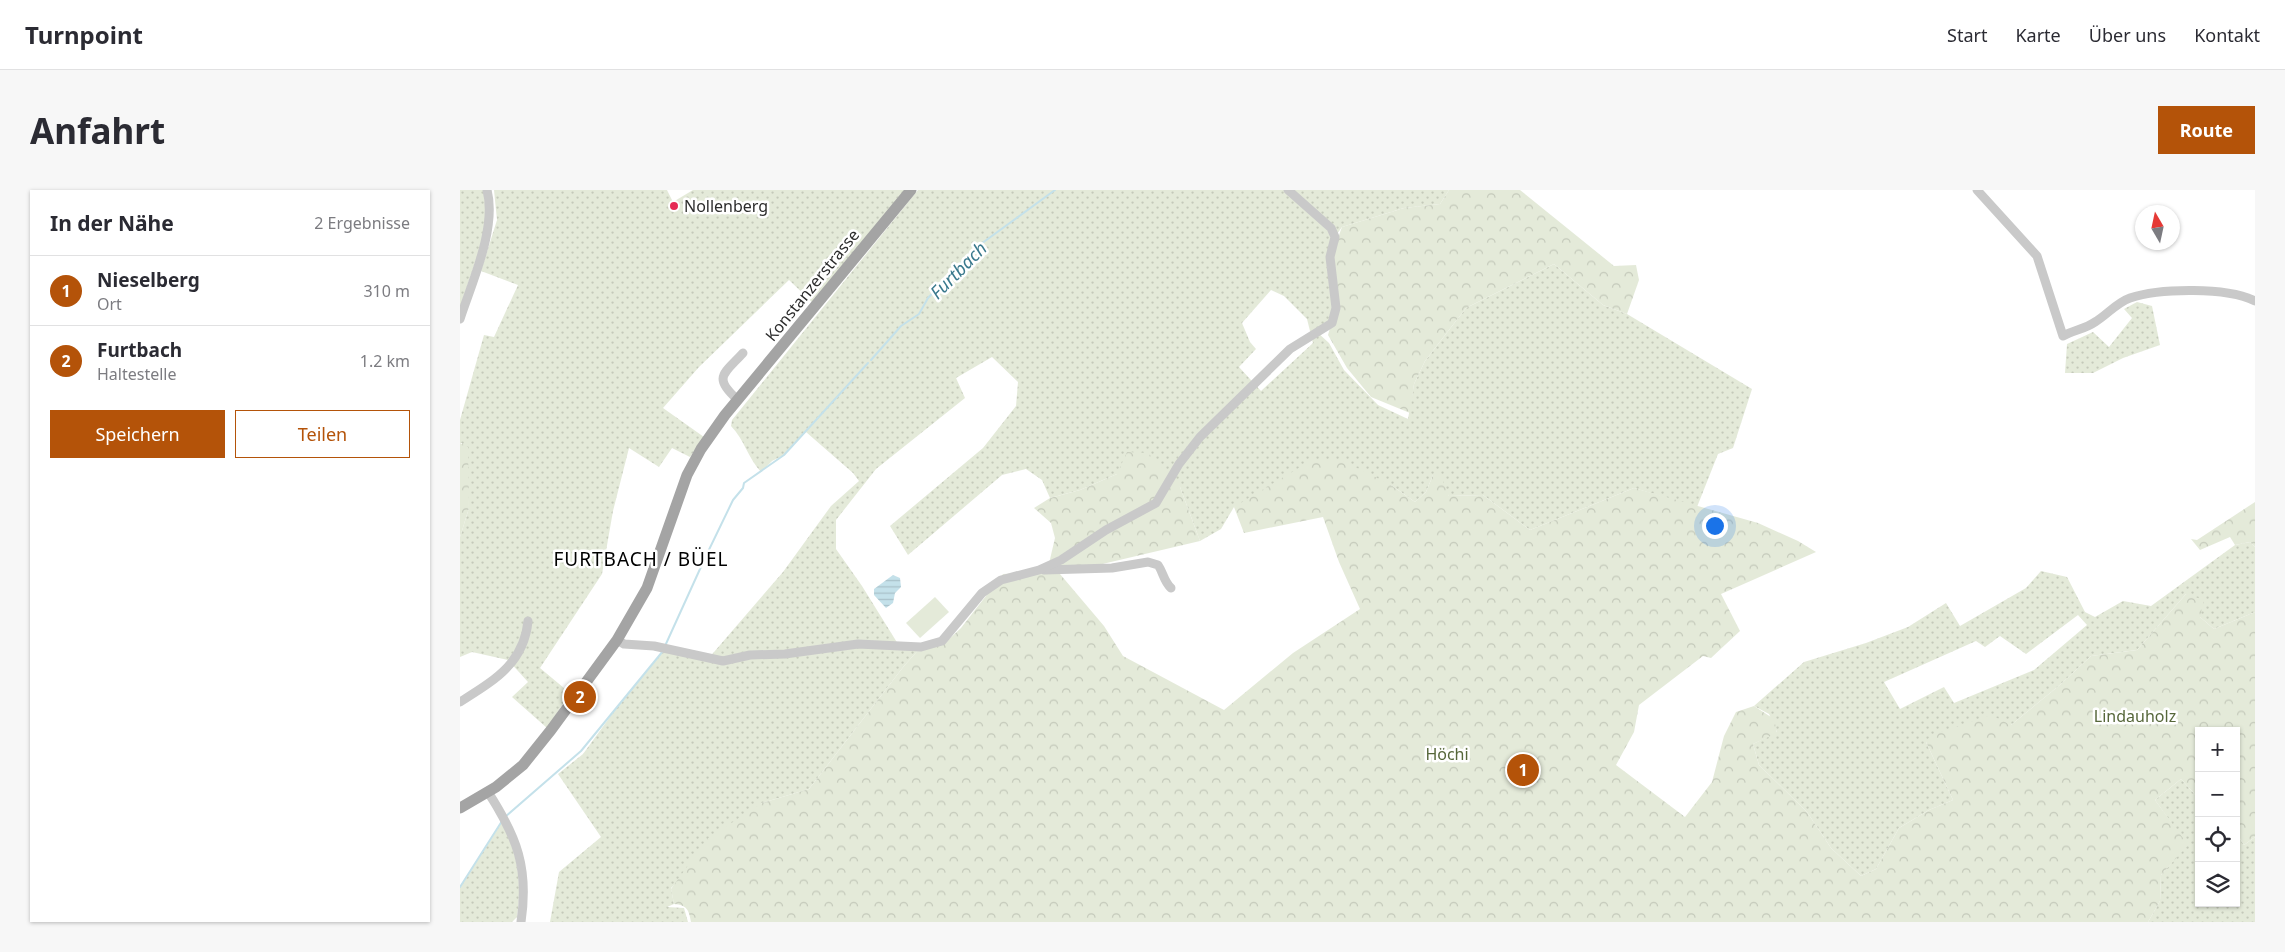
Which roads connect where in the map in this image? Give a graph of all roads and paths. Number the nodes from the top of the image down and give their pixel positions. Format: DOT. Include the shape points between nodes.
graph roads {
  1 [pos="487,190"];
  2 [pos="911,190"];
  3 [pos="1288,190"];
  4 [pos="1977,190"];
  5 [pos="2255,301"];
  6 [pos="460,319"];
  7 [pos="744,352"];
  8 [pos="738,400"];
  9 [pos="1039,570"];
  10 [pos="1171,588"];
  11 [pos="528,621"];
  12 [pos="617,640"];
  13 [pos="460,702"];
  14 [pos="488,792"];
  15 [pos="460,808"];
  16 [pos="521,922"];
  1 -- 6 [label="street" via="488,228"];
  2 -- 8 [label="main road, Konstanzerstrasse"];
  3 -- 9 [label="street" via="1331,228 1335,237 1330,257 1336,308 1332,323 1290,349 1200,437 1156,503"];
  4 -- 5 [label="street" via="2038,256 2063,336 2090,325 2122,301 2144,295 2220,292 2236,293"];
  7 -- 8 [label="street" via="722,379"];
  8 -- 12 [label="main road, Konstanzerstrasse" via="694,462 647,588"];
  9 -- 10 [label="street" via="1112,568 1148,562 1158,565"];
  9 -- 12 [label="street" via="1001,580 982,593 942,641 921,647 858,644 785,654 750,655 723,661 654,646 624,644"];
  11 -- 13 [label="street" via="522,648 508,667 492,682"];
  12 -- 14 [label="main road, Konstanzerstrasse" via="529,759"];
  14 -- 15 [label="main road, Konstanzerstrasse"];
  14 -- 16 [label="street" via="505,818 518,851 525,894"];
}
